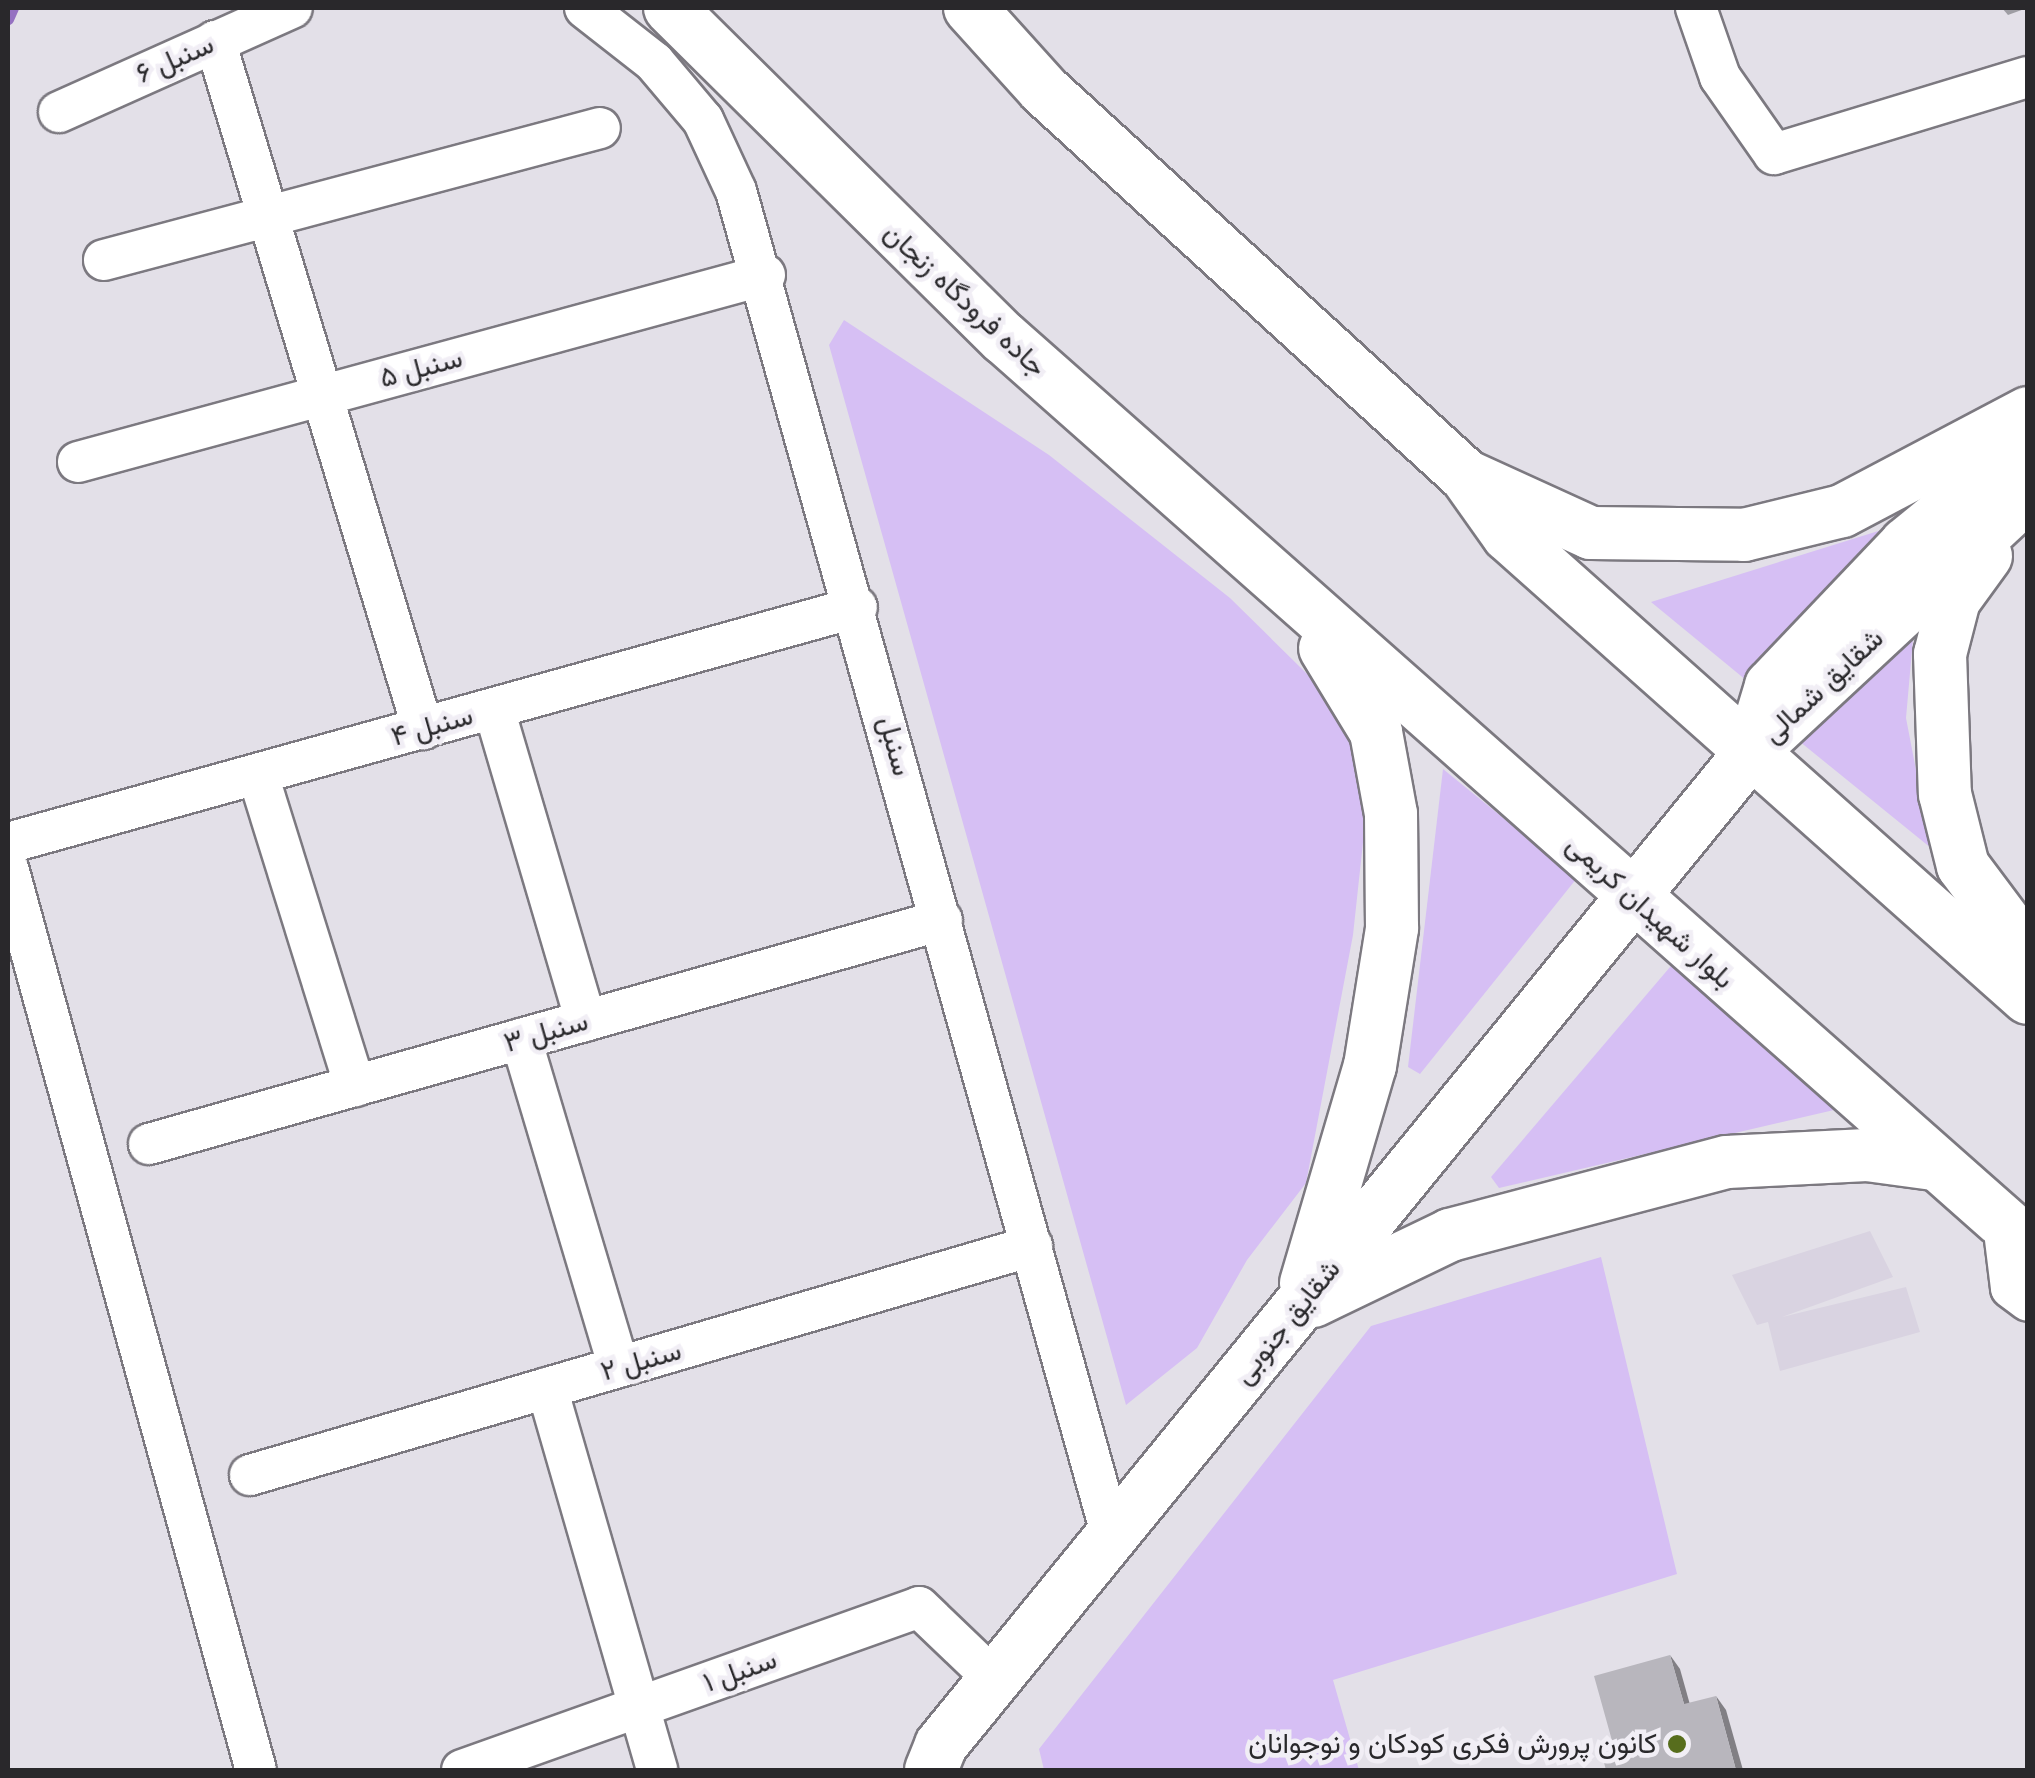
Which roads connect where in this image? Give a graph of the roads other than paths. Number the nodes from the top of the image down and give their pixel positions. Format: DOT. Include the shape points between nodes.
graph roads {
  1 [pos="292,8"];
  2 [pos="585,8"];
  3 [pos="670,8"];
  4 [pos="970,8"];
  5 [pos="1696,8"];
  6 [pos="215,41"];
  7 [pos="2028,78"];
  8 [pos="59,112"];
  9 [pos="600,128"];
  10 [pos="268,212"];
  11 [pos="104,260"];
  12 [pos="765,274"];
  13 [pos="324,395"];
  14 [pos="2028,413"];
  15 [pos="2028,444"];
  16 [pos="78,462"];
  17 [pos="1466,476"];
  18 [pos="2028,498"];
  19 [pos="1275,578"];
  20 [pos="856,607"];
  21 [pos="494,709"];
  22 [pos="424,729"];
  23 [pos="1751,752"];
  24 [pos="258,775"];
  25 [pos="8,844"];
  26 [pos="8,868"];
  27 [pos="1633,898"];
  28 [pos="942,920"];
  29 [pos="2028,953"];
  30 [pos="2028,998"];
  31 [pos="586,1020"];
  32 [pos="521,1039"];
  33 [pos="354,1086"];
  34 [pos="150,1144"];
  35 [pos="1933,1164"];
  36 [pos="2015,1234"];
  37 [pos="1032,1246"];
  38 [pos="2028,1302"];
  39 [pos="1298,1308"];
  40 [pos="620,1367"];
  41 [pos="547,1388"];
  42 [pos="250,1475"];
  43 [pos="1112,1537"];
  44 [pos="995,1680"];
  45 [pos="638,1708"];
  46 [pos="941,1762"];
  47 [pos="256,1770"];
  48 [pos="462,1770"];
  49 [pos="656,1770"];
  50 [pos="892,1770"];
  1 -- 6 [label="street, سنبل ۶"];
  2 -- 12 [label="street, سنبل" via="654,62 703,120"];
  3 -- 19 [label="main road, جاده فرودگاه زنجان" via="874,216"];
  4 -- 17 [label="main road" via="1044,90"];
  5 -- 7 [label="street" via="1720,78 1774,154"];
  6 -- 8 [label="street, سنبل ۶"];
  6 -- 10 [label="street"];
  9 -- 10 [label="street"];
  10 -- 11 [label="street"];
  10 -- 13 [label="street"];
  12 -- 13 [label="street, سنبل ۵"];
  12 -- 20 [label="street, سنبل"];
  13 -- 16 [label="street, سنبل ۵"];
  13 -- 22 [label="street"];
  14 -- 17 [label="main road" via="1842,510 1744,535 1591,533"];
  15 -- 23 [label="main road, شقایق شمالی" via="1906,544 1771,686"];
  17 -- 23 [label="main road" via="1508,535"];
  18 -- 23 [label="main road, شقایق شمالی"];
  18 -- 29 [label="main road" via="1954,600 1940,654 1945,794 1963,866"];
  19 -- 27 [label="main road, بلوار شهیدان کریمی"];
  19 -- 39 [label="main road" via="1376,732 1392,814 1392,928 1370,1066"];
  20 -- 21 [label="street, سنبل ۴"];
  20 -- 28 [label="street, سنبل"];
  21 -- 22 [label="street, سنبل ۴"];
  21 -- 31 [label="street"];
  22 -- 24 [label="street, سنبل ۴"];
  23 -- 27 [label="main road, شقایق جنوبی"];
  23 -- 30 [label="main road"];
  24 -- 25 [label="street, سنبل ۴"];
  24 -- 33 [label="street"];
  26 -- 47 [label="street"];
  27 -- 35 [label="main road, بلوار شهیدان کریمی"];
  27 -- 39 [label="main road, شقایق جنوبی"];
  28 -- 31 [label="street, سنبل ۳"];
  28 -- 37 [label="street, سنبل"];
  31 -- 32 [label="street, سنبل ۳"];
  32 -- 33 [label="street, سنبل ۳"];
  32 -- 40 [label="street"];
  33 -- 34 [label="street, سنبل ۳"];
  35 -- 36 [label="main road, بلوار شهیدان کریمی"];
  35 -- 39 [label="main road" via="1868,1155 1709,1166 1450,1235"];
  36 -- 38 [label="street" via="2011,1288"];
  37 -- 40 [label="street, سنبل ۲"];
  37 -- 43 [label="street, سنبل"];
  39 -- 43 [label="main road, شقایق جنوبی"];
  40 -- 41 [label="street, سنبل ۲"];
  41 -- 42 [label="street, سنبل ۲"];
  41 -- 45 [label="street"];
  43 -- 44 [label="main road, شقایق جنوبی"];
  44 -- 45 [label="street, سنبل ۱" via="919,1607"];
  44 -- 46 [label="main road, شقایق جنوبی"];
  45 -- 48 [label="street, سنبل ۱"];
  45 -- 49 [label="street"];
  46 -- 50 [label="main road, شقایق جنوبی"];
}
